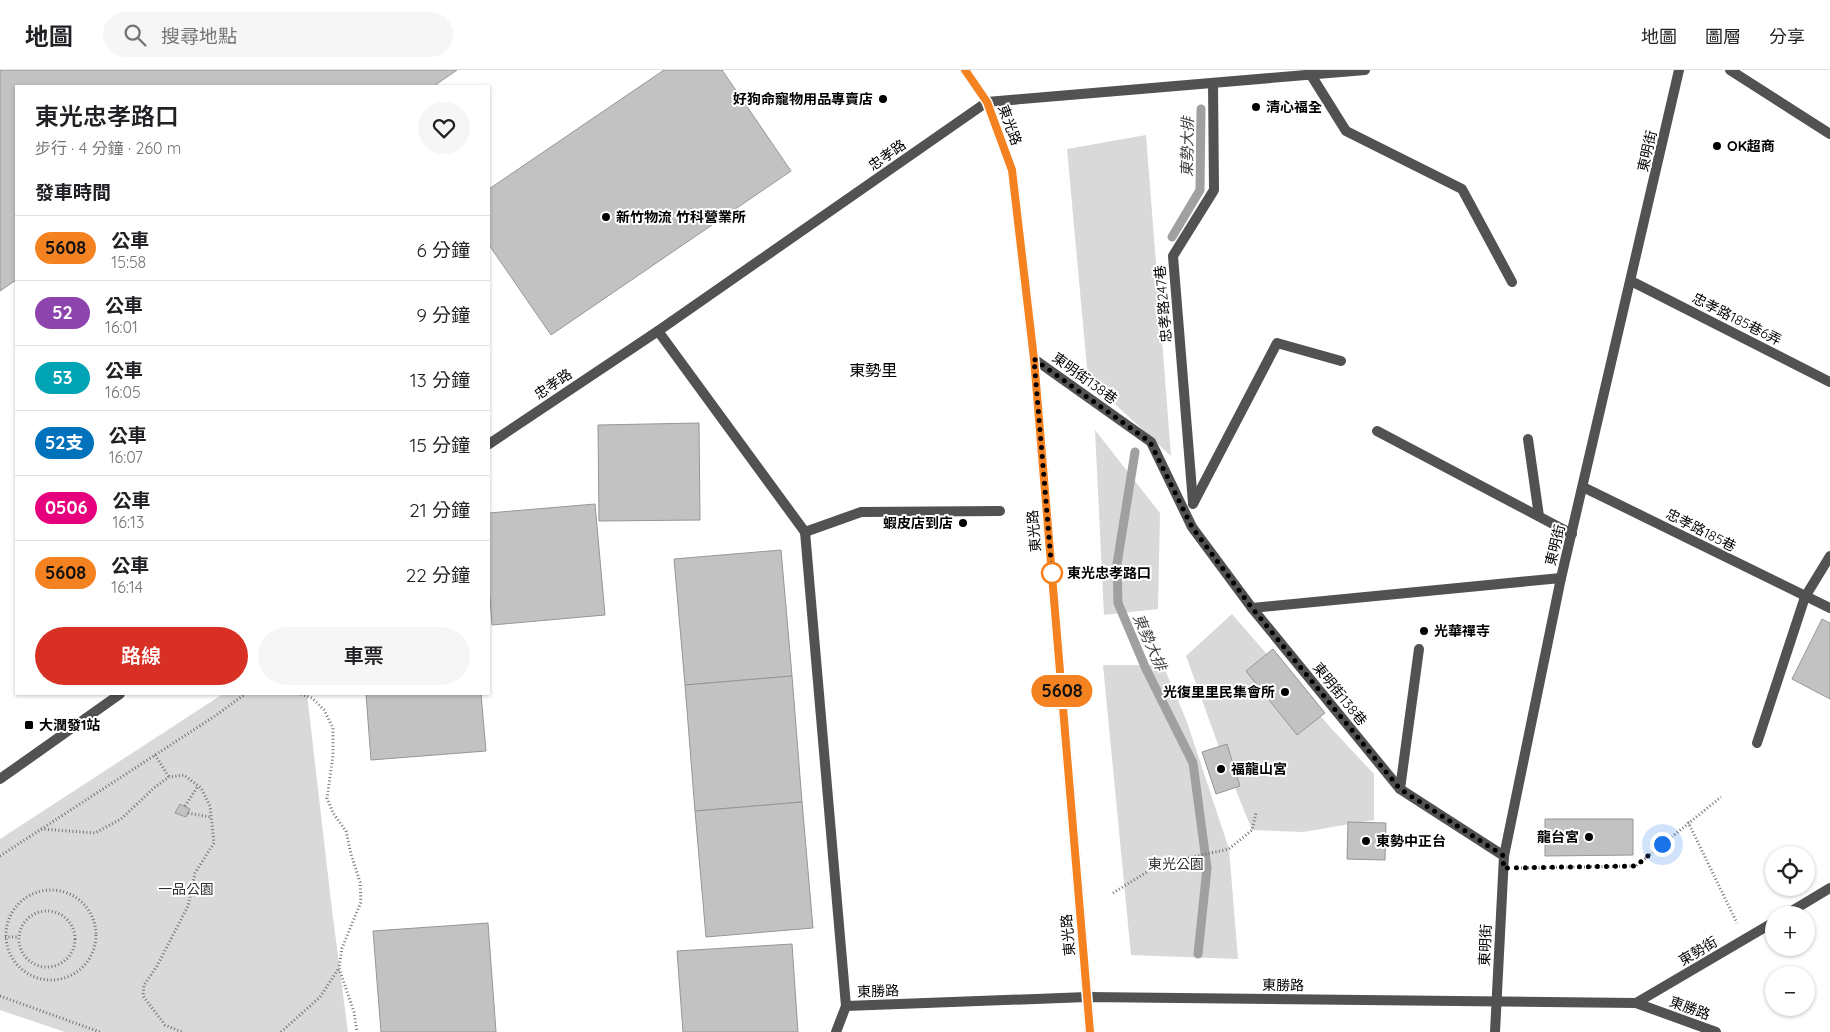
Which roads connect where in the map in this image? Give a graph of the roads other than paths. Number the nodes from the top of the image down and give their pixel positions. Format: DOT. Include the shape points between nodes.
graph roads {
  1 [pos="965,70"];
  2 [pos="1365,70"];
  3 [pos="1679,70"];
  4 [pos="1730,70"];
  5 [pos="1311,72"];
  6 [pos="1214,83"];
  7 [pos="987,102"];
  8 [pos="1830,134"];
  9 [pos="1631,281"];
  10 [pos="1512,282"];
  11 [pos="658,331"];
  12 [pos="1034,359"];
  13 [pos="1341,361"];
  14 [pos="1830,382"];
  15 [pos="1377,431"];
  16 [pos="1528,439"];
  17 [pos="490,443"];
  18 [pos="1584,487"];
  19 [pos="1193,503"];
  20 [pos="1000,511"];
  21 [pos="1187,516"];
  22 [pos="1538,516"];
  23 [pos="805,532"];
  24 [pos="1572,534"];
  25 [pos="1830,556"];
  26 [pos="1561,578"];
  27 [pos="1805,598"];
  28 [pos="1252,608"];
  29 [pos="1830,608"];
  30 [pos="1420,649"];
  31 [pos="119,695"];
  32 [pos="1757,743"];
  33 [pos="0,779"];
  34 [pos="1400,789"];
  35 [pos="1504,856"];
  36 [pos="1830,888"];
  37 [pos="1800,906"];
  38 [pos="1765,927"];
  39 [pos="1087,997"];
  40 [pos="1495,1001"];
  41 [pos="1636,1003"];
  42 [pos="846,1006"];
  43 [pos="836,1032"];
  44 [pos="1090,1032"];
  45 [pos="1495,1032"];
  46 [pos="1716,1032"];
  1 -- 7 [label="street, 東光路"];
  2 -- 5 [label="street"];
  3 -- 9 [label="street, 東明街"];
  4 -- 8 [label="street"];
  5 -- 6 [label="street"];
  5 -- 10 [label="street" via="1346,131 1462,189"];
  6 -- 7 [label="street"];
  6 -- 19 [label="street, 忠孝路247巷" via="1214,190 1173,256"];
  7 -- 11 [label="street, 忠孝路"];
  7 -- 12 [label="street, 東光路" via="1012,170"];
  9 -- 14 [label="street, 忠孝路185巷6弄"];
  9 -- 18 [label="street, 東明街"];
  11 -- 17 [label="street, 忠孝路"];
  11 -- 23 [label="street"];
  12 -- 21 [label="street, 東明街138巷" via="1150,442"];
  12 -- 39 [label="street, 東光路"];
  13 -- 19 [label="street" via="1277,343"];
  15 -- 22 [label="street"];
  16 -- 22 [label="street"];
  18 -- 24 [label="street, 東明街"];
  18 -- 27 [label="street, 忠孝路185巷"];
  19 -- 21 [label="street"];
  20 -- 23 [label="street" via="861,512"];
  21 -- 28 [label="street, 東明街138巷"];
  22 -- 24 [label="street"];
  23 -- 42 [label="street"];
  24 -- 26 [label="street, 東明街"];
  25 -- 27 [label="street"];
  26 -- 28 [label="street"];
  26 -- 35 [label="street, 東明街"];
  27 -- 29 [label="street, 忠孝路185巷"];
  27 -- 32 [label="street"];
  28 -- 34 [label="street, 東明街138巷"];
  30 -- 34 [label="street"];
  31 -- 33 [label="street"];
  34 -- 35 [label="street, 東明街138巷"];
  35 -- 40 [label="street, 東明街"];
  36 -- 37 [label="street"];
  38 -- 41 [label="street, 東勢街"];
  39 -- 40 [label="street, 東勝路"];
  39 -- 42 [label="street, 東勝路"];
  39 -- 44 [label="street, 東光路"];
  40 -- 41 [label="street, 東勝路"];
  40 -- 45 [label="street, 東明街"];
  41 -- 46 [label="street, 東勝路"];
  42 -- 43 [label="street"];
}
